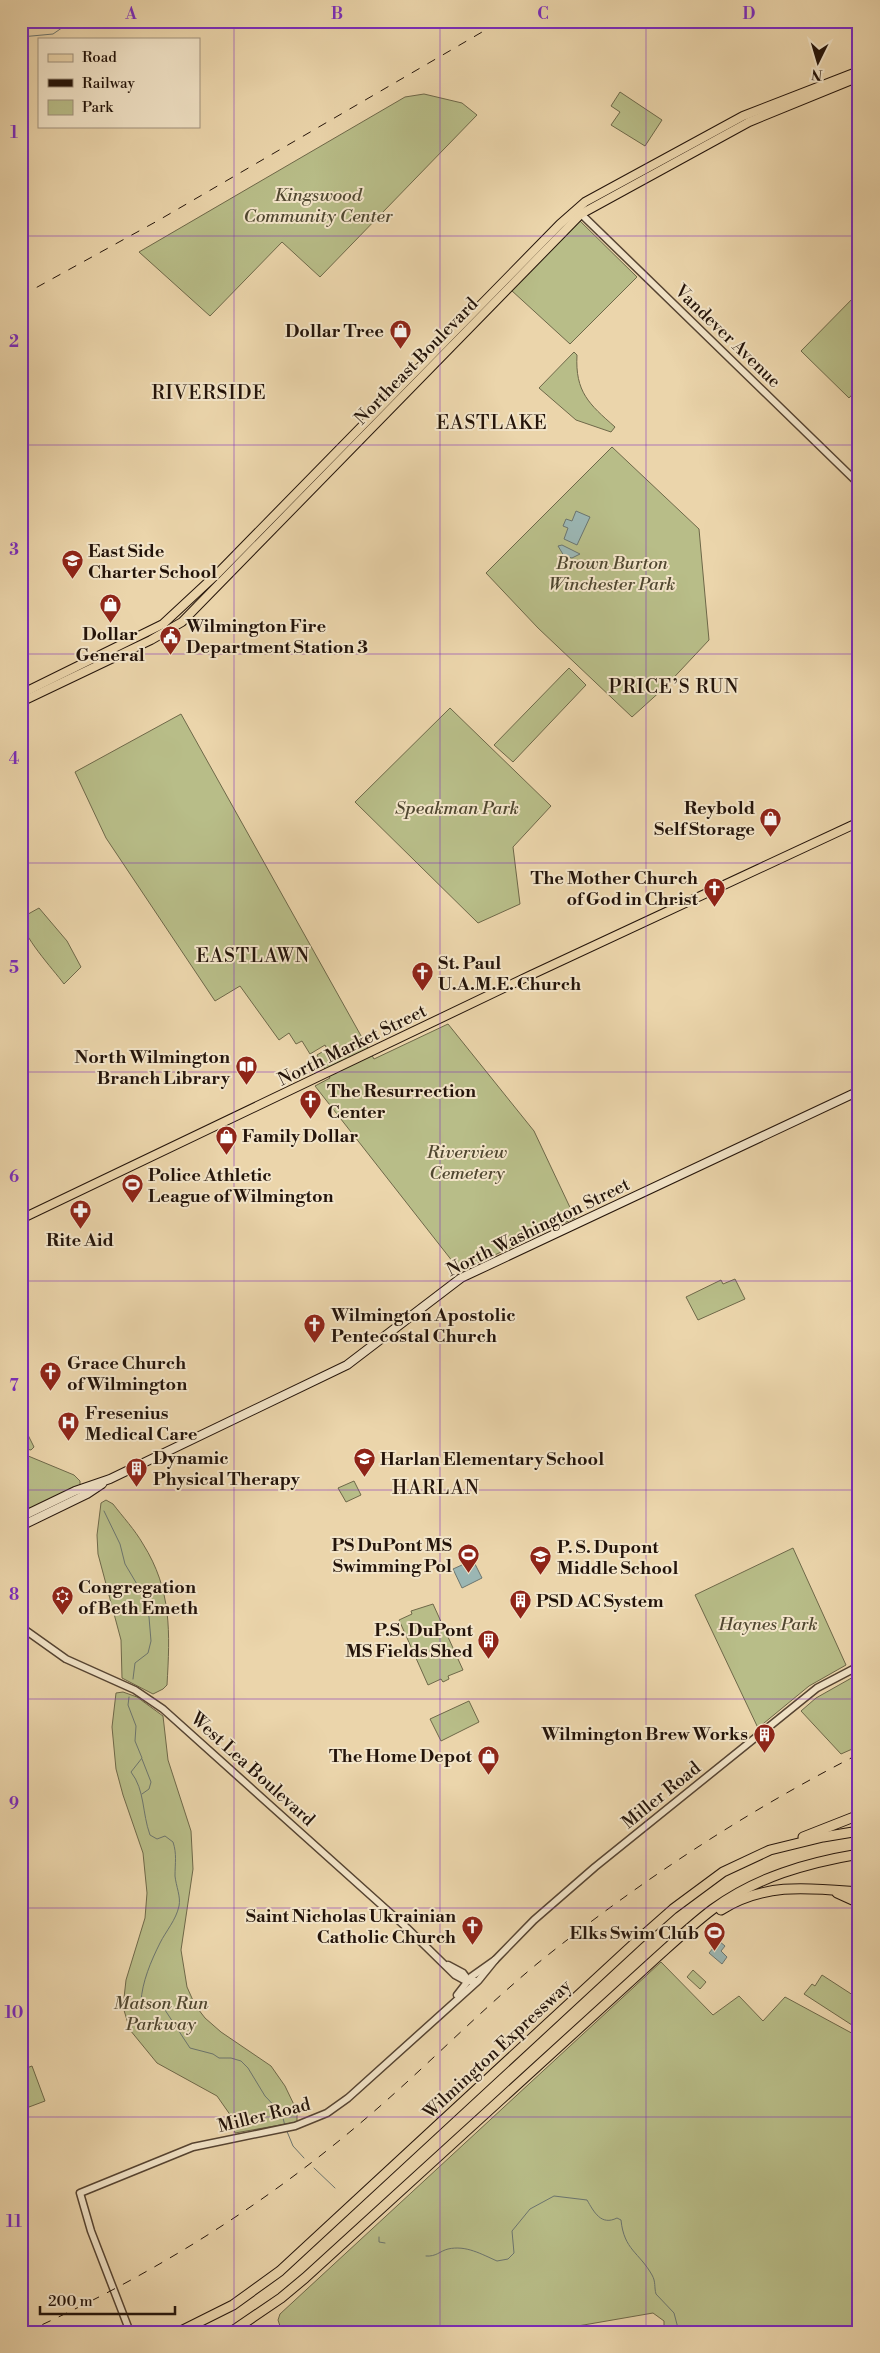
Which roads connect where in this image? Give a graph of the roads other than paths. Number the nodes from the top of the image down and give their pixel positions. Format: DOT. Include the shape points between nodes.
graph roads {
  1 [pos="854,21"];
  2 [pos="859,26"];
  3 [pos="859,71"];
  4 [pos="859,77"];
  5 [pos="660,162"];
  6 [pos="627,188"];
  7 [pos="578,211"];
  8 [pos="534,251"];
  9 [pos="509,288"];
  10 [pos="465,321"];
  11 [pos="439,359"];
  12 [pos="859,484"];
  13 [pos="296,492"];
  14 [pos="270,532"];
  15 [pos="23,694"];
  16 [pos="21,702"];
  17 [pos="859,822"];
  18 [pos="859,1091"];
  19 [pos="21,1220"];
  20 [pos="110,1479"];
  21 [pos="21,1517"];
  22 [pos="21,1526"];
  23 [pos="21,1627"];
  24 [pos="857,1667"];
  25 [pos="859,1815"];
  26 [pos="859,1831"];
  27 [pos="770,1850"];
  28 [pos="859,1854"];
  29 [pos="830,1890"];
  30 [pos="859,1892"];
  31 [pos="859,1903"];
  32 [pos="655,1959"];
  33 [pos="495,1960"];
  34 [pos="455,1970"];
  35 [pos="479,1970"];
  36 [pos="468,1982"];
  37 [pos="458,1994"];
  38 [pos="451,2003"];
  39 [pos="130,2332"];
  40 [pos="179,2332"];
  41 [pos="231,2332"];
  1 -- 2 [label="main road"];
  3 -- 5 [label="main road, Northeast Boulevard" via="743,116"];
  4 -- 6 [label="main road, Northeast Boulevard" via="749,122"];
  5 -- 6 [label="main road" via="658,168"];
  5 -- 7 [label="main road, Northeast Boulevard"];
  6 -- 7 [label="main road, Northeast Boulevard"];
  7 -- 8 [label="main road, Northeast Boulevard"];
  7 -- 9 [label="main road, Northeast Boulevard"];
  7 -- 12 [label="street, Vandever Avenue"];
  8 -- 9 [label="main road" via="508,283"];
  8 -- 10 [label="main road, Northeast Boulevard"];
  9 -- 11 [label="main road, Northeast Boulevard"];
  10 -- 11 [label="main road" via="464,329"];
  10 -- 13 [label="main road, Northeast Boulevard"];
  11 -- 14 [label="main road, Northeast Boulevard"];
  13 -- 14 [label="main road" via="290,505 270,525"];
  13 -- 15 [label="main road, Northeast Boulevard" via="169,621"];
  14 -- 16 [label="main road, Northeast Boulevard" via="175,627"];
  17 -- 19 [label="main road, North Market Street" via="531,975"];
  18 -- 20 [label="main road, North Washington Street" via="461,1278 347,1365"];
  20 -- 21 [label="main road, North Washington Street" via="75,1491"];
  20 -- 22 [label="main road, North Washington Street" via="87,1494"];
  23 -- 34 [label="street, West Lea Boulevard" via="66,1659 135,1690 163,1708"];
  24 -- 33 [label="street, Miller Road" via="812,1691 605,1859 534,1920"];
  25 -- 27 [label="highway"];
  26 -- 27 [label="highway, Wilmington Expressway"];
  27 -- 40 [label="highway, Wilmington Expressway" via="723,1872 674,1909 274,2276 233,2305"];
  28 -- 32 [label="highway" via="794,1868 747,1888 712,1910"];
  29 -- 30 [label="highway"];
  29 -- 31 [label="highway"];
  29 -- 32 [label="highway" via="796,1887 753,1894 709,1918"];
  32 -- 41 [label="highway" via="305,2278"];
  33 -- 35 [label="street, Miller Road"];
  33 -- 36 [label="street, Miller Road" via="478,1981"];
  34 -- 35 [label="street"];
  34 -- 36 [label="street, West Lea Boulevard"];
  34 -- 37 [label="street"];
  35 -- 36 [label="street, Miller Road"];
  36 -- 37 [label="street, Miller Road"];
  36 -- 38 [label="street, Miller Road"];
  37 -- 38 [label="street, Miller Road"];
  38 -- 39 [label="street, Miller Road" via="343,2103 322,2116 286,2128 193,2148 80,2193 91,2232"];
}
